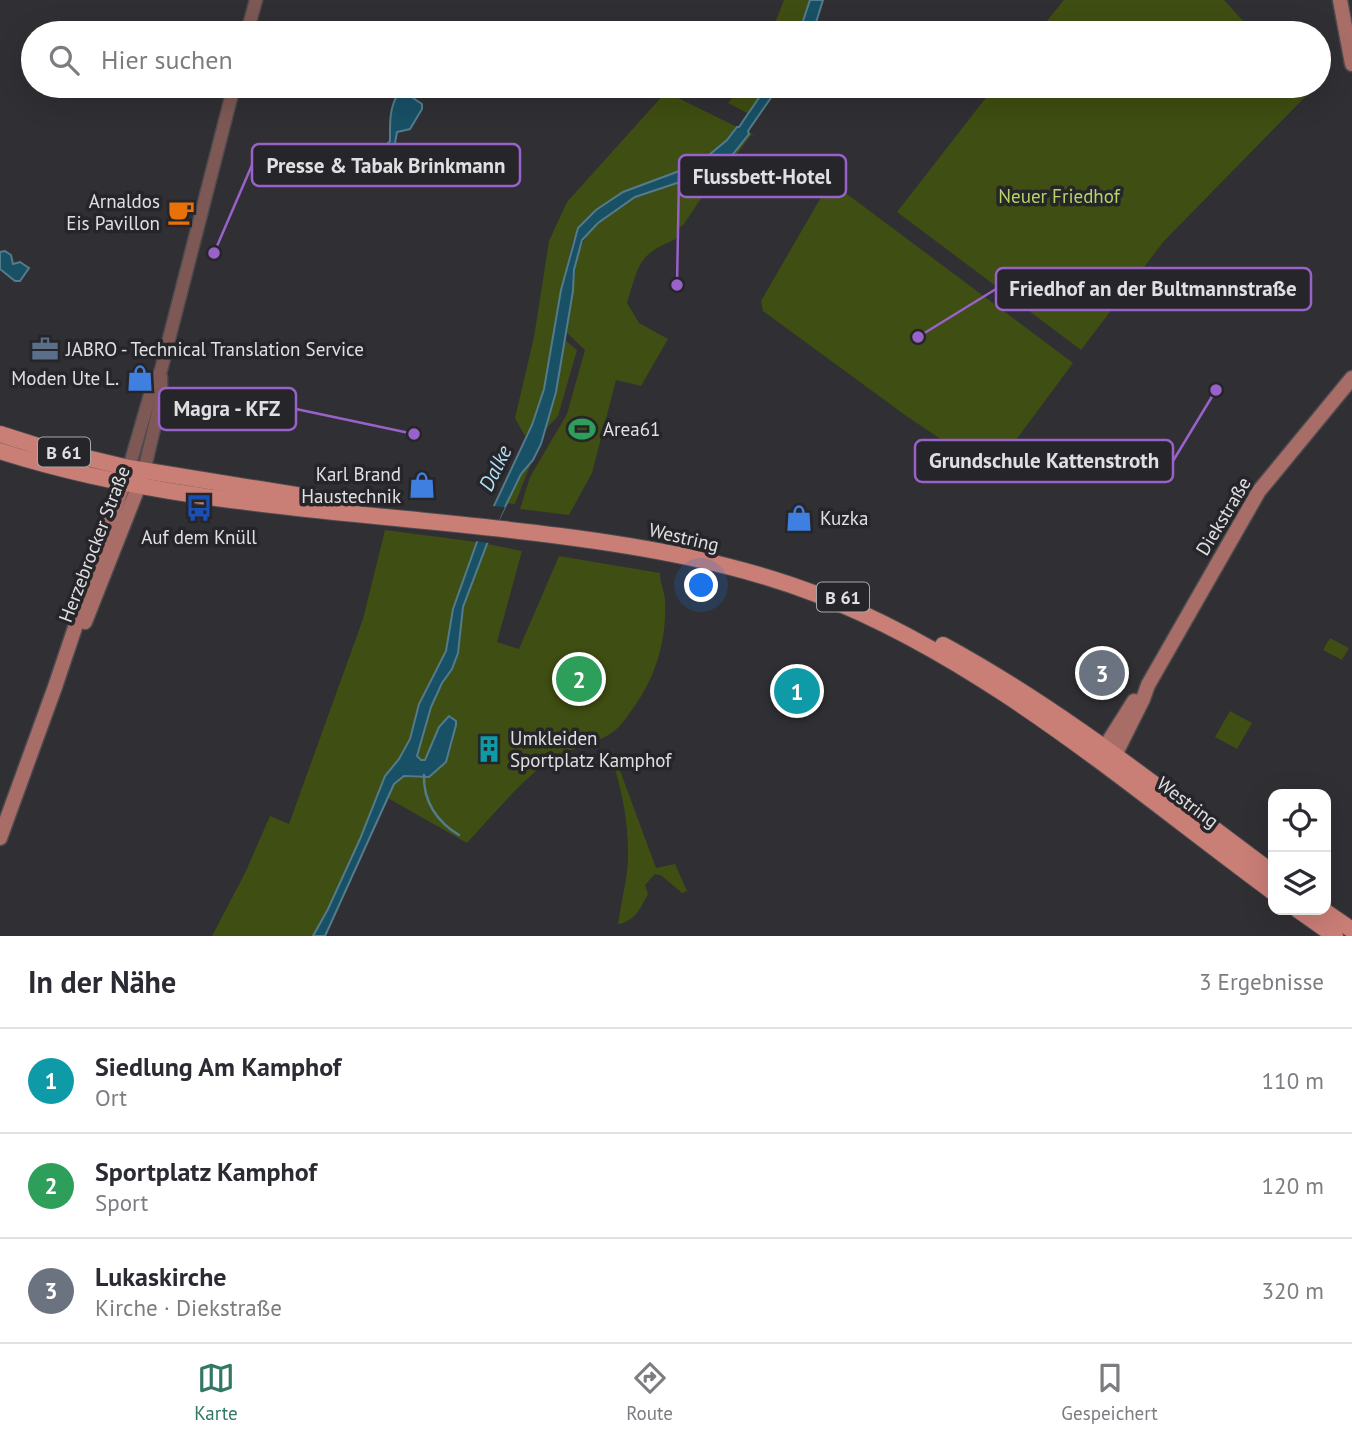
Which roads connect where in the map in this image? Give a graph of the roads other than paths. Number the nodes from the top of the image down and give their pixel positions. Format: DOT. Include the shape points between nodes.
graph roads {
  1 [pos="256,0"];
  2 [pos="1340,0"];
  3 [pos="250,21"];
  4 [pos="1352,64"];
  5 [pos="231,98"];
  6 [pos="1352,378"];
  7 [pos="0,434"];
  8 [pos="0,451"];
  9 [pos="134,477"];
  10 [pos="1107,757"];
  11 [pos="0,838"];
  12 [pos="1268,870"];
  13 [pos="1268,888"];
  14 [pos="1305,915"];
  15 [pos="1331,915"];
  16 [pos="1352,929"];
  17 [pos="1335,936"];
  1 -- 3 [label="street"];
  2 -- 4 [label="main road"];
  5 -- 9 [label="street, Herzebrocker Straße" via="161,370 161,399"];
  6 -- 10 [label="main road, Diekstraße" via="1259,491"];
  7 -- 9 [label="main road, Westring / B 61"];
  8 -- 9 [label="main road, Westring / B 61"];
  9 -- 10 [label="main road, Westring / B 61" via="611,533 759,567 874,610 997,674"];
  9 -- 11 [label="main road, Herzebrocker Straße" via="92,604 55,687"];
  10 -- 12 [label="main road, Westring / B 61"];
  10 -- 13 [label="main road, Westring / B 61"];
  14 -- 17 [label="main road"];
  15 -- 16 [label="main road"];
}
